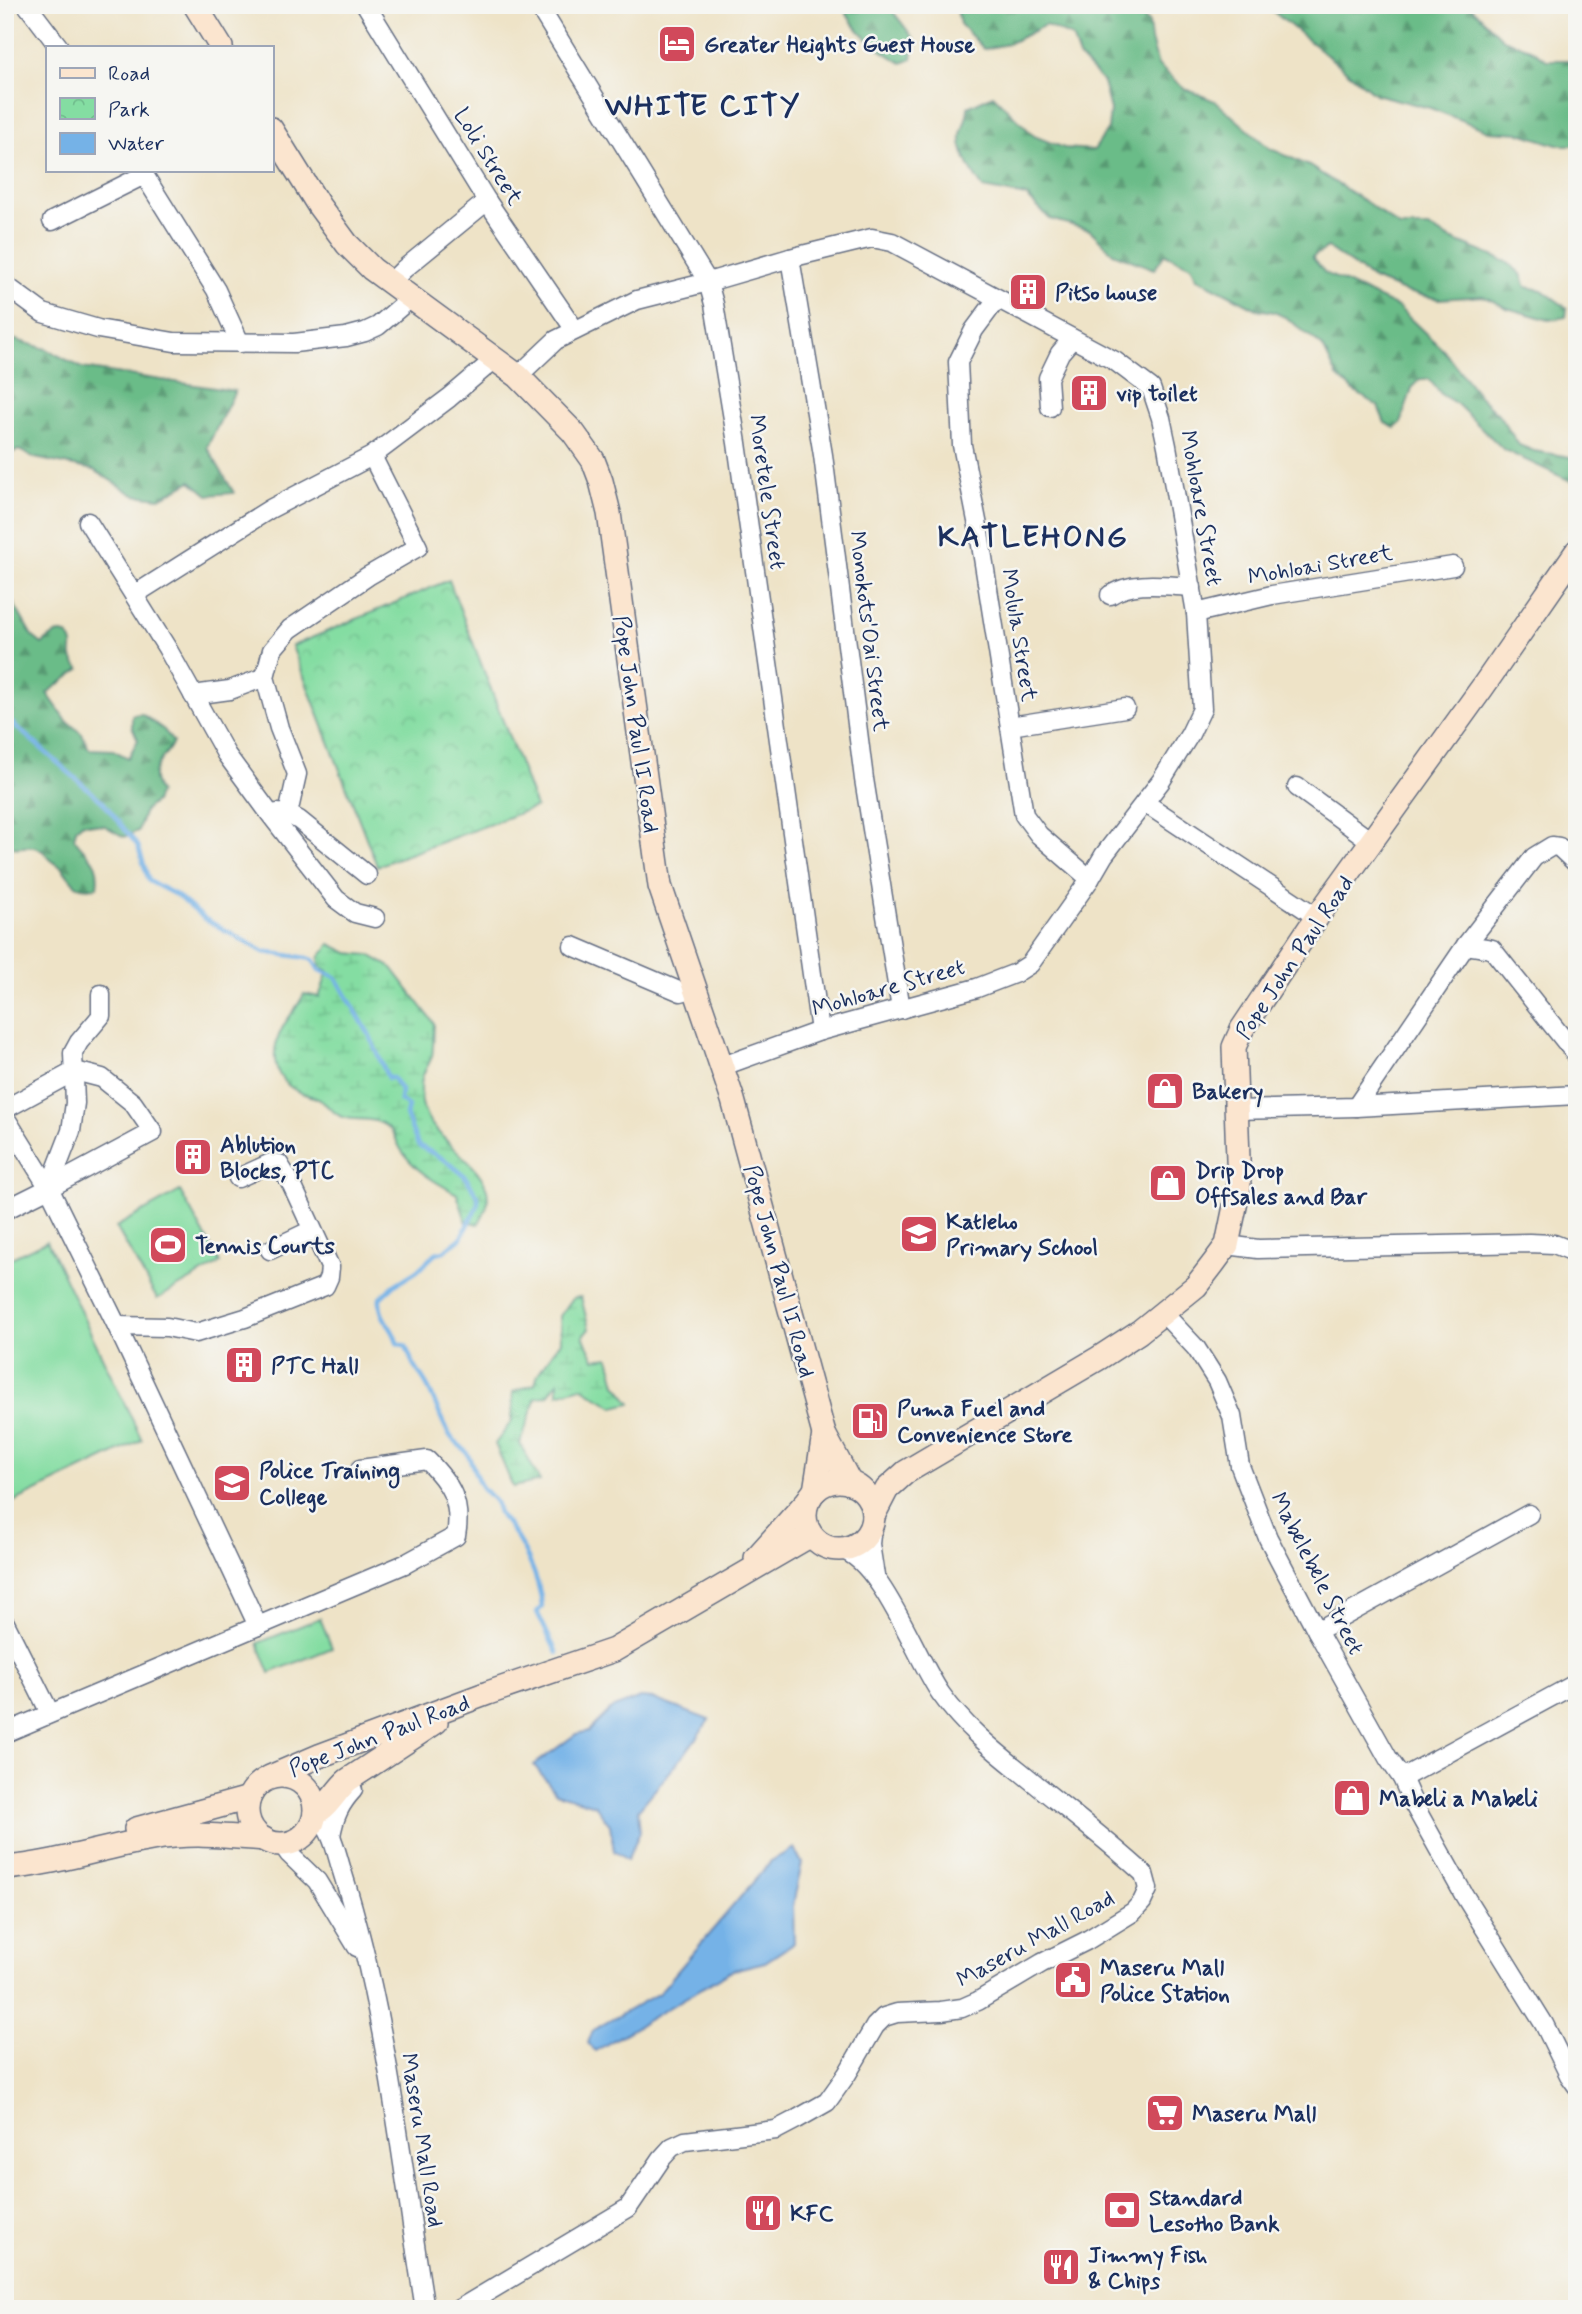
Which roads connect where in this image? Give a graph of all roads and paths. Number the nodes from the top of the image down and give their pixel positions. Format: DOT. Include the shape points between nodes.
graph roads {
  1 [pos="27,5"];
  2 [pos="195,5"];
  3 [pos="366,5"];
  4 [pos="538,5"];
  5 [pos="58,46"];
  6 [pos="220,46"];
  7 [pos="273,132"];
  8 [pos="142,172"];
  9 [pos="487,201"];
  10 [pos="52,220"];
  11 [pos="790,258"];
  12 [pos="391,282"];
  13 [pos="708,282"];
  14 [pos="5,285"];
  15 [pos="412,298"];
  16 [pos="997,299"];
  17 [pos="575,330"];
  18 [pos="1072,339"];
  19 [pos="240,344"];
  20 [pos="495,359"];
  21 [pos="518,376"];
  22 [pos="1049,407"];
  23 [pos="372,456"];
  24 [pos="88,522"];
  25 [pos="1577,551"];
  26 [pos="1453,566"];
  27 [pos="1192,587"];
  28 [pos="134,595"];
  29 [pos="1110,595"];
  30 [pos="1195,613"];
  31 [pos="265,677"];
  32 [pos="193,695"];
  33 [pos="1125,708"];
  34 [pos="1010,726"];
  35 [pos="1297,786"];
  36 [pos="1146,803"];
  37 [pos="270,814"];
  38 [pos="288,814"];
  39 [pos="1372,842"];
  40 [pos="1577,864"];
  41 [pos="367,875"];
  42 [pos="1090,879"];
  43 [pos="1317,917"];
  44 [pos="374,918"];
  45 [pos="1466,945"];
  46 [pos="573,946"];
  47 [pos="695,988"];
  48 [pos="101,994"];
  49 [pos="901,1009"];
  50 [pos="820,1031"];
  51 [pos="1577,1056"];
  52 [pos="723,1066"];
  53 [pos="75,1071"];
  54 [pos="1577,1095"];
  55 [pos="1356,1107"];
  56 [pos="5,1109"];
  57 [pos="1235,1110"];
  58 [pos="5,1117"];
  59 [pos="238,1178"];
  60 [pos="49,1188"];
  61 [pos="5,1210"];
  62 [pos="312,1230"];
  63 [pos="1227,1245"];
  64 [pos="1573,1248"];
  65 [pos="270,1250"];
  66 [pos="1164,1314"];
  67 [pos="117,1326"];
  68 [pos="824,1434"];
  69 [pos="360,1469"];
  70 [pos="906,1472"];
  71 [pos="852,1484"];
  72 [pos="813,1494"];
  73 [pos="1529,1514"];
  74 [pos="872,1521"];
  75 [pos="811,1535"];
  76 [pos="839,1549"];
  77 [pos="739,1575"];
  78 [pos="875,1576"];
  79 [pos="5,1623"];
  80 [pos="258,1626"];
  81 [pos="1317,1631"];
  82 [pos="1577,1682"];
  83 [pos="488,1693"];
  84 [pos="50,1713"];
  85 [pos="5,1733"];
  86 [pos="386,1755"];
  87 [pos="270,1777"];
  88 [pos="1402,1779"];
  89 [pos="249,1798"];
  90 [pos="315,1814"];
  91 [pos="331,1836"];
  92 [pos="273,1842"];
  93 [pos="5,1867"];
  94 [pos="370,1980"];
  95 [pos="1577,2085"];
  96 [pos="425,2309"];
  97 [pos="459,2309"];
  1 -- 5 [label="street"];
  2 -- 6 [label="main road"];
  3 -- 9 [label="street, Loli Street"];
  4 -- 13 [label="street, Moretele Street"];
  7 -- 12 [label="main road, Pope John Paul II Road" via="347,244"];
  8 -- 10 [label="street"];
  8 -- 19 [label="street" via="216,290"];
  9 -- 12 [label="street"];
  9 -- 17 [label="street, Loli Street"];
  11 -- 13 [label="street, Mohloare Street"];
  11 -- 16 [label="street, Mohloare Street" via="872,238 892,243"];
  11 -- 49 [label="street, Monokots'Oai Street" via="823,455 864,779"];
  12 -- 15 [label="main road, Pope John Paul II Road"];
  13 -- 17 [label="street, Mohloare Street" via="637,300"];
  13 -- 50 [label="street, Moretele Street" via="737,443"];
  14 -- 19 [label="street" via="43,313 98,329 174,342"];
  15 -- 19 [label="street" via="365,332 323,341"];
  15 -- 20 [label="main road, Pope John Paul II Road"];
  16 -- 18 [label="street, Mohloare Street"];
  16 -- 34 [label="street, Molula Street" via="958,362 961,445"];
  17 -- 21 [label="street, Mohloare Street" via="556,340"];
  18 -- 22 [label="street" via="1048,378"];
  18 -- 27 [label="street, Mohloare Street" via="1115,361 1151,388 1167,446"];
  20 -- 21 [label="main road, Pope John Paul II Road"];
  20 -- 23 [label="street"];
  21 -- 47 [label="main road, Pope John Paul II Road" via="585,446 601,481 660,886"];
  23 -- 28 [label="street" via="270,509"];
  23 -- 31 [label="street" via="418,547 290,628 272,650"];
  24 -- 28 [label="street"];
  25 -- 39 [label="main road, Pope John Paul Road"];
  26 -- 30 [label="street, Mohloai Street" via="1272,595"];
  27 -- 29 [label="street" via="1122,587"];
  27 -- 30 [label="street, Mohloare Street"];
  28 -- 32 [label="street"];
  30 -- 36 [label="street, Mohloare Street" via="1202,709"];
  31 -- 32 [label="street" via="230,690"];
  31 -- 38 [label="street" via="297,774"];
  32 -- 37 [label="street" via="226,754"];
  33 -- 34 [label="street"];
  34 -- 42 [label="street, Molula Street" via="1024,814 1040,835"];
  35 -- 39 [label="street"];
  36 -- 42 [label="street, Mohloare Street"];
  36 -- 43 [label="street"];
  37 -- 38 [label="street"];
  37 -- 44 [label="street" via="336,899 355,913"];
  38 -- 41 [label="street"];
  39 -- 43 [label="main road, Pope John Paul Road"];
  40 -- 45 [label="street" via="1559,846 1534,857"];
  42 -- 49 [label="street, Mohloare Street" via="1030,964 976,988"];
  43 -- 57 [label="main road, Pope John Paul Road" via="1259,1000 1234,1047"];
  45 -- 51 [label="street" via="1492,949"];
  45 -- 55 [label="street"];
  46 -- 47 [label="street" via="681,992"];
  47 -- 52 [label="main road, Pope John Paul II Road"];
  48 -- 53 [label="street" via="101,1016 79,1042"];
  49 -- 50 [label="street, Mohloare Street"];
  50 -- 52 [label="street, Mohloare Street"];
  52 -- 68 [label="main road, Pope John Paul II Road"];
  53 -- 56 [label="street"];
  53 -- 60 [label="street" via="71,1131"];
  53 -- 60 [label="street" via="102,1078 133,1103 153,1132"];
  54 -- 55 [label="street"];
  55 -- 57 [label="street"];
  57 -- 63 [label="main road, Pope John Paul Road" via="1239,1187"];
  58 -- 60 [label="street"];
  59 -- 62 [label="street" via="271,1163 279,1164"];
  60 -- 61 [label="street"];
  60 -- 67 [label="street"];
  62 -- 65 [label="street"];
  62 -- 67 [label="street" via="330,1266 325,1286 315,1291 196,1334 167,1327"];
  63 -- 64 [label="street" via="1258,1249 1529,1243"];
  63 -- 66 [label="main road, Pope John Paul Road" via="1196,1286"];
  66 -- 70 [label="main road, Pope John Paul Road" via="1099,1358"];
  66 -- 81 [label="street, Mabelebele Street" via="1196,1348 1217,1381 1232,1416 1240,1466 1254,1504"];
  67 -- 80 [label="street"];
  68 -- 71 [label="main road"];
  68 -- 72 [label="main road"];
  69 -- 80 [label="street" via="427,1460 455,1495 456,1536 405,1564"];
  70 -- 71 [label="main road, Pope John Paul Road"];
  70 -- 74 [label="main road, Pope John Paul Road" via="887,1489"];
  71 -- 72 [label="main road" via="832,1482"];
  71 -- 74 [label="main road" via="870,1500"];
  72 -- 75 [label="main road" via="805,1517"];
  72 -- 77 [label="main road, Pope John Paul Road"];
  73 -- 81 [label="street"];
  74 -- 76 [label="main road" via="859,1543"];
  74 -- 78 [label="street, Maseru Mall Road"];
  75 -- 76 [label="main road" via="828,1548"];
  75 -- 77 [label="main road, Pope John Paul Road"];
  76 -- 78 [label="street, Maseru Mall Road" via="859,1559"];
  77 -- 83 [label="main road, Pope John Paul Road" via="614,1650"];
  78 -- 97 [label="street, Maseru Mall Road" via="941,1694 969,1728 1144,1874 1148,1889 1142,1902 1086,1941 978,2001 962,2008 884,2017 827,2102 776,2130 685,2141 671,2147 628,2208"];
  79 -- 84 [label="street"];
  80 -- 84 [label="street"];
  81 -- 88 [label="street, Mabelebele Street"];
  82 -- 88 [label="street"];
  83 -- 86 [label="main road, Pope John Paul Road"];
  83 -- 87 [label="main road, Pope John Paul Road"];
  84 -- 85 [label="street"];
  86 -- 90 [label="main road, Pope John Paul Road" via="339,1787"];
  86 -- 91 [label="street" via="383,1764 340,1807"];
  87 -- 89 [label="main road" via="259,1783"];
  87 -- 90 [label="main road" via="290,1776 302,1782 311,1793"];
  88 -- 95 [label="street, Mabelebele Street" via="1464,1895"];
  89 -- 92 [label="main road" via="248,1818 254,1830"];
  89 -- 93 [label="main road"];
  90 -- 91 [label="street, Maseru Mall Road"];
  90 -- 92 [label="main road" via="311,1826 294,1842"];
  91 -- 94 [label="street, Maseru Mall Road"];
  92 -- 93 [label="main road" via="215,1834 175,1836 33,1866"];
  92 -- 94 [label="street, Maseru Mall Road" via="317,1881 356,1945"];
  94 -- 96 [label="street, Maseru Mall Road"];
}
